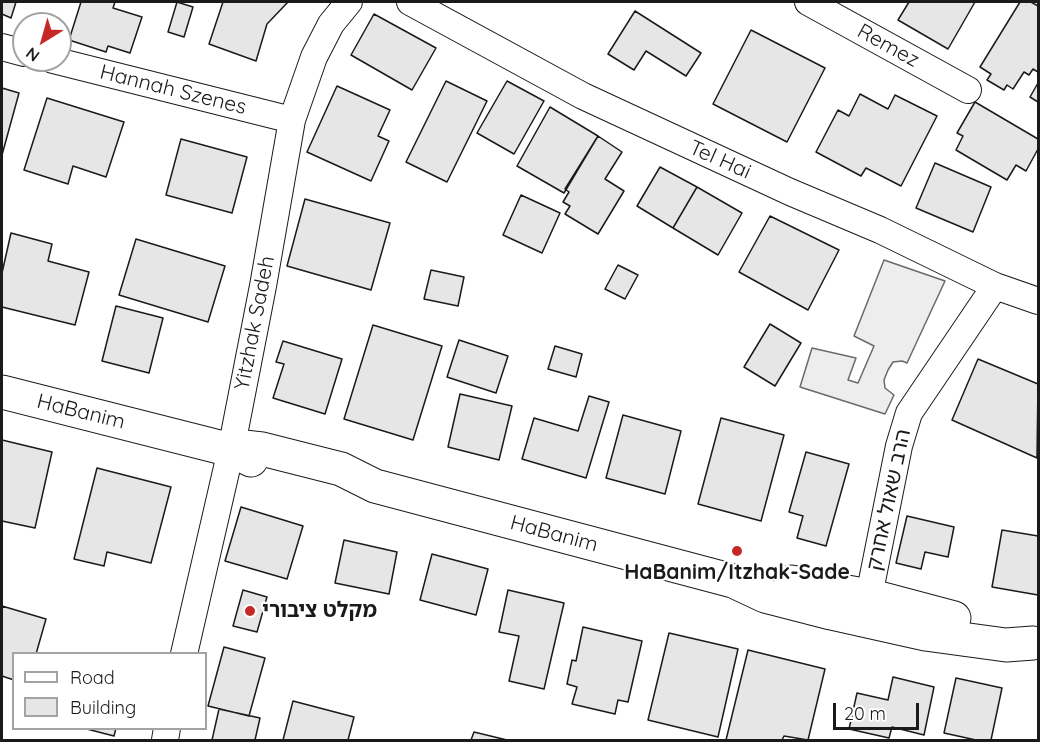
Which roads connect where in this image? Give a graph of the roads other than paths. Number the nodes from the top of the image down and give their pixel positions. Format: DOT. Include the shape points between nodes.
graph roads {
  1 [pos="349,2"];
  2 [pos="410,2"];
  3 [pos="808,2"];
  4 [pos="72,65"];
  5 [pos="968,90"];
  6 [pos="292,120"];
  7 [pos="995,286"];
  8 [pos="1038,301"];
  9 [pos="2,392"];
  10 [pos="231,450"];
  11 [pos="733,581"];
  12 [pos="869,596"];
  13 [pos="1036,644"];
  14 [pos="184,652"];
  1 -- 6 [label="street, Yitzhak Sadeh" via="331,24 314,57"];
  2 -- 7 [label="street, Tel Hai" via="583,96"];
  3 -- 5 [label="street, Remez"];
  4 -- 6 [label="street, Hannah Szenes"];
  6 -- 10 [label="street, Yitzhak Sadeh"];
  7 -- 8 [label="street, Tel Hai"];
  7 -- 12 [label="street, הרב שאול אחרק" via="909,413"];
  9 -- 10 [label="street, HaBanim"];
  10 -- 11 [label="street, HaBanim" via="282,474 332,485 375,486"];
  10 -- 14 [label="street, Yitzhak Sadeh"];
  11 -- 12 [label="street, HaBanim" via="781,580"];
  11 -- 13 [label="street, HaBanim" via="765,596 925,634 1006,645"];
  12 -- 13 [label="street, HaBanim" via="1010,633"];
}
